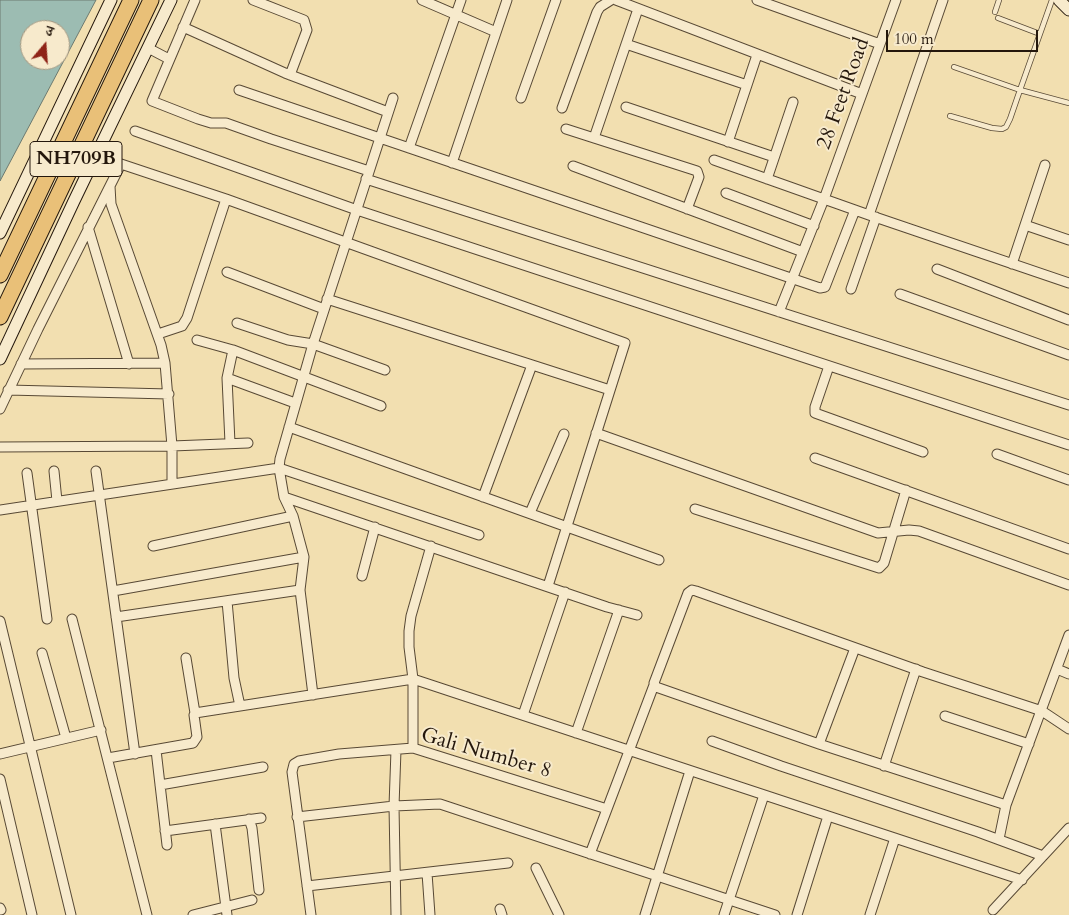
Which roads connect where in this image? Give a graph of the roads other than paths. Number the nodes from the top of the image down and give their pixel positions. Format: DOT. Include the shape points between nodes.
graph roads {
  1 [pos="111,0"];
  2 [pos="131,0"];
  3 [pos="151,0"];
  4 [pos="171,0"];
  5 [pos="195,0"];
  6 [pos="253,0"];
  7 [pos="422,0"];
  8 [pos="461,0"];
  9 [pos="507,0"];
  10 [pos="556,0"];
  11 [pos="611,0"];
  12 [pos="616,0"];
  13 [pos="756,0"];
  14 [pos="896,0"];
  15 [pos="943,0"];
  16 [pos="999,0"];
  17 [pos="1052,0"];
  18 [pos="1059,0"];
  19 [pos="638,9"];
  20 [pos="1069,10"];
  21 [pos="995,12"];
  22 [pos="456,14"];
  23 [pos="998,18"];
  24 [pos="183,27"];
  25 [pos="496,32"];
  26 [pos="1040,34"];
  27 [pos="626,44"];
  28 [pos="880,44"];
  29 [pos="152,50"];
  30 [pos="757,55"];
  31 [pos="167,58"];
  32 [pos="954,67"];
  33 [pos="290,75"];
  34 [pos="747,85"];
  35 [pos="239,90"];
  36 [pos="1020,90"];
  37 [pos="862,94"];
  38 [pos="393,98"];
  39 [pos="521,98"];
  40 [pos="793,102"];
  41 [pos="1069,104"];
  42 [pos="626,107"];
  43 [pos="562,108"];
  44 [pos="388,112"];
  45 [pos="950,116"];
  46 [pos="566,129"];
  47 [pos="135,131"];
  48 [pos="380,138"];
  49 [pos="594,138"];
  50 [pos="728,142"];
  51 [pos="409,148"];
  52 [pos="100,156"];
  53 [pos="774,158"];
  54 [pos="714,160"];
  55 [pos="119,163"];
  56 [pos="452,163"];
  57 [pos="1045,165"];
  58 [pos="573,166"];
  59 [pos="367,175"];
  60 [pos="767,179"];
  61 [pos="110,186"];
  62 [pos="726,194"];
  63 [pos="226,199"];
  64 [pos="824,199"];
  65 [pos="687,209"];
  66 [pos="357,210"];
  67 [pos="855,210"];
  68 [pos="872,216"];
  69 [pos="1025,225"];
  70 [pos="814,226"];
  71 [pos="88,228"];
  72 [pos="0,233"];
  73 [pos="1069,240"];
  74 [pos="346,242"];
  75 [pos="803,252"];
  76 [pos="1012,264"];
  77 [pos="937,269"];
  78 [pos="227,272"];
  79 [pos="0,275"];
  80 [pos="792,280"];
  81 [pos="1069,283"];
  82 [pos="851,289"];
  83 [pos="900,294"];
  84 [pos="328,299"];
  85 [pos="324,309"];
  86 [pos="779,312"];
  87 [pos="0,317"];
  88 [pos="1069,320"];
  89 [pos="237,323"];
  90 [pos="158,334"];
  91 [pos="198,340"];
  92 [pos="313,344"];
  93 [pos="233,350"];
  94 [pos="1069,355"];
  95 [pos="0,359"];
  96 [pos="165,363"];
  97 [pos="21,364"];
  98 [pos="130,364"];
  99 [pos="532,365"];
  100 [pos="829,366"];
  101 [pos="386,370"];
  102 [pos="303,377"];
  103 [pos="227,378"];
  104 [pos="8,390"];
  105 [pos="610,390"];
  106 [pos="168,394"];
  107 [pos="295,403"];
  108 [pos="1069,405"];
  109 [pos="381,406"];
  110 [pos="0,409"];
  111 [pos="289,427"];
  112 [pos="596,433"];
  113 [pos="564,434"];
  114 [pos="248,443"];
  115 [pos="230,444"];
  116 [pos="1069,445"];
  117 [pos="172,446"];
  118 [pos="0,447"];
  119 [pos="923,452"];
  120 [pos="996,454"];
  121 [pos="815,458"];
  122 [pos="279,468"];
  123 [pos="54,471"];
  124 [pos="96,471"];
  125 [pos="27,473"];
  126 [pos="1069,480"];
  127 [pos="172,484"];
  128 [pos="906,490"];
  129 [pos="100,495"];
  130 [pos="284,497"];
  131 [pos="483,497"];
  132 [pos="57,501"];
  133 [pos="30,505"];
  134 [pos="695,509"];
  135 [pos="0,510"];
  136 [pos="530,514"];
  137 [pos="293,516"];
  138 [pos="375,527"];
  139 [pos="566,527"];
  140 [pos="894,532"];
  141 [pos="480,535"];
  142 [pos="153,546"];
  143 [pos="431,546"];
  144 [pos="1069,548"];
  145 [pos="304,557"];
  146 [pos="659,560"];
  147 [pos="362,576"];
  148 [pos="1069,585"];
  149 [pos="548,586"];
  150 [pos="300,590"];
  151 [pos="113,591"];
  152 [pos="565,592"];
  153 [pos="227,601"];
  154 [pos="619,610"];
  155 [pos="637,615"];
  156 [pos="116,617"];
  157 [pos="47,619"];
  158 [pos="72,619"];
  159 [pos="0,621"];
  160 [pos="1069,636"];
  161 [pos="855,648"];
  162 [pos="42,653"];
  163 [pos="186,658"];
  164 [pos="916,669"];
  165 [pos="1057,669"];
  166 [pos="1069,674"];
  167 [pos="413,680"];
  168 [pos="654,686"];
  169 [pos="313,695"];
  170 [pos="240,706"];
  171 [pos="1042,710"];
  172 [pos="194,713"];
  173 [pos="522,716"];
  174 [pos="945,716"];
  175 [pos="1069,729"];
  176 [pos="100,730"];
  177 [pos="576,733"];
  178 [pos="66,738"];
  179 [pos="712,741"];
  180 [pos="819,744"];
  181 [pos="1029,744"];
  182 [pos="30,746"];
  183 [pos="413,748"];
  184 [pos="156,750"];
  185 [pos="396,750"];
  186 [pos="629,751"];
  187 [pos="0,754"];
  188 [pos="135,754"];
  189 [pos="108,758"];
  190 [pos="884,766"];
  191 [pos="263,767"];
  192 [pos="690,770"];
  193 [pos="0,779"];
  194 [pos="160,785"];
  195 [pos="764,795"];
  196 [pos="1006,805"];
  197 [pos="394,806"];
  198 [pos="607,809"];
  199 [pos="828,816"];
  200 [pos="297,817"];
  201 [pos="261,818"];
  202 [pos="249,819"];
  203 [pos="215,824"];
  204 [pos="1069,828"];
  205 [pos="165,831"];
  206 [pos="895,838"];
  207 [pos="999,839"];
  208 [pos="167,845"];
  209 [pos="590,854"];
  210 [pos="1043,856"];
  211 [pos="508,863"];
  212 [pos="536,868"];
  213 [pos="427,873"];
  214 [pos="394,876"];
  215 [pos="657,876"];
  216 [pos="1022,880"];
  217 [pos="307,886"];
  218 [pos="259,890"];
  219 [pos="252,900"];
  220 [pos="729,900"];
  221 [pos="993,910"];
  222 [pos="227,911"];
  223 [pos="32,915"];
  224 [pos="71,915"];
  225 [pos="148,915"];
  226 [pos="193,915"];
  227 [pos="311,915"];
  228 [pos="396,915"];
  229 [pos="430,915"];
  230 [pos="559,915"];
  231 [pos="645,915"];
  232 [pos="724,915"];
  233 [pos="775,915"];
  234 [pos="797,915"];
  235 [pos="870,915"];
  1 -- 72 [label="street"];
  2 -- 79 [label="highway, NH709B"];
  3 -- 87 [label="highway, NH709B"];
  4 -- 29 [label="street"];
  5 -- 24 [label="street"];
  6 -- 33 [label="street" via="304,20 307,30"];
  7 -- 22 [label="street"];
  8 -- 22 [label="street"];
  9 -- 25 [label="street"];
  10 -- 39 [label="street"];
  11 -- 43 [label="street" via="596,12"];
  12 -- 19 [label="street"];
  13 -- 28 [label="street"];
  14 -- 28 [label="street, 28 Feet Road"];
  15 -- 68 [label="street"];
  16 -- 21 [label="lane"];
  17 -- 26 [label="lane"];
  18 -- 20 [label="street"];
  19 -- 27 [label="street"];
  19 -- 30 [label="street"];
  22 -- 25 [label="street"];
  22 -- 51 [label="street"];
  23 -- 26 [label="lane"];
  24 -- 31 [label="street"];
  24 -- 33 [label="street"];
  25 -- 56 [label="street"];
  26 -- 36 [label="lane"];
  27 -- 34 [label="street"];
  27 -- 49 [label="street"];
  28 -- 37 [label="street, 28 Feet Road"];
  29 -- 31 [label="street"];
  29 -- 52 [label="street"];
  30 -- 34 [label="street"];
  30 -- 37 [label="street"];
  31 -- 59 [label="street" via="152,101 211,123 226,123"];
  32 -- 36 [label="lane"];
  33 -- 44 [label="street"];
  34 -- 50 [label="street"];
  35 -- 48 [label="street"];
  36 -- 41 [label="lane"];
  36 -- 45 [label="lane" via="1010,120 1002,129"];
  37 -- 64 [label="street, 28 Feet Road"];
  38 -- 44 [label="street"];
  40 -- 53 [label="street"];
  42 -- 50 [label="street"];
  44 -- 48 [label="street"];
  46 -- 49 [label="street"];
  47 -- 66 [label="street"];
  48 -- 51 [label="street"];
  48 -- 59 [label="street"];
  49 -- 65 [label="street" via="697,171 699,177"];
  50 -- 53 [label="street"];
  51 -- 56 [label="street"];
  52 -- 55 [label="street"];
  52 -- 95 [label="street"];
  53 -- 60 [label="street"];
  54 -- 60 [label="street"];
  55 -- 61 [label="street"];
  55 -- 63 [label="street"];
  56 -- 80 [label="street"];
  57 -- 69 [label="street"];
  58 -- 65 [label="street"];
  59 -- 66 [label="street"];
  59 -- 86 [label="street"];
  60 -- 64 [label="street"];
  61 -- 71 [label="street"];
  61 -- 90 [label="street" via="111,204"];
  62 -- 70 [label="street"];
  63 -- 74 [label="street"];
  63 -- 90 [label="street" via="187,318 182,326"];
  64 -- 67 [label="street"];
  64 -- 70 [label="street, 28 Feet Road"];
  65 -- 75 [label="street"];
  66 -- 74 [label="street"];
  66 -- 100 [label="street"];
  67 -- 68 [label="street"];
  67 -- 80 [label="street" via="826,286 820,288"];
  68 -- 76 [label="street"];
  68 -- 82 [label="street"];
  69 -- 73 [label="street"];
  69 -- 76 [label="street"];
  70 -- 75 [label="street, 28 Feet Road"];
  71 -- 97 [label="street"];
  71 -- 98 [label="street"];
  74 -- 84 [label="street"];
  74 -- 105 [label="street" via="625,343"];
  75 -- 80 [label="street, 28 Feet Road"];
  76 -- 81 [label="street"];
  77 -- 88 [label="street"];
  78 -- 85 [label="street"];
  80 -- 86 [label="street, 28 Feet Road"];
  83 -- 94 [label="street"];
  84 -- 85 [label="street"];
  84 -- 99 [label="street"];
  85 -- 92 [label="street"];
  86 -- 108 [label="street"];
  89 -- 92 [label="street" via="288,340"];
  90 -- 96 [label="street"];
  91 -- 93 [label="street"];
  92 -- 101 [label="street"];
  92 -- 102 [label="street"];
  93 -- 102 [label="street"];
  93 -- 103 [label="street"];
  96 -- 98 [label="street"];
  96 -- 106 [label="street"];
  97 -- 98 [label="street"];
  97 -- 104 [label="street"];
  99 -- 105 [label="street"];
  99 -- 131 [label="street"];
  100 -- 116 [label="street"];
  100 -- 119 [label="street" via="815,412"];
  102 -- 107 [label="street"];
  102 -- 109 [label="street"];
  103 -- 107 [label="street"];
  103 -- 115 [label="street"];
  104 -- 106 [label="street"];
  104 -- 110 [label="street"];
  105 -- 112 [label="street"];
  106 -- 117 [label="street"];
  107 -- 111 [label="street"];
  111 -- 122 [label="street"];
  111 -- 131 [label="street"];
  112 -- 139 [label="street"];
  112 -- 140 [label="street" via="878,533"];
  113 -- 136 [label="street"];
  114 -- 115 [label="street"];
  115 -- 117 [label="street"];
  117 -- 118 [label="street"];
  117 -- 127 [label="street"];
  120 -- 126 [label="street"];
  121 -- 128 [label="street"];
  122 -- 127 [label="street"];
  122 -- 130 [label="street"];
  122 -- 141 [label="street"];
  123 -- 132 [label="street"];
  124 -- 129 [label="street"];
  125 -- 133 [label="street"];
  127 -- 129 [label="street"];
  128 -- 140 [label="street"];
  128 -- 144 [label="street"];
  129 -- 132 [label="street"];
  129 -- 151 [label="street"];
  130 -- 137 [label="street"];
  130 -- 138 [label="street"];
  131 -- 136 [label="street"];
  132 -- 133 [label="street"];
  133 -- 135 [label="street"];
  133 -- 157 [label="street"];
  134 -- 140 [label="street" via="875,568 882,567"];
  136 -- 139 [label="street"];
  137 -- 142 [label="street"];
  137 -- 145 [label="street"];
  138 -- 143 [label="street"];
  138 -- 147 [label="street"];
  139 -- 146 [label="street"];
  139 -- 149 [label="street"];
  140 -- 148 [label="street" via="919,531"];
  143 -- 149 [label="street"];
  143 -- 167 [label="street" via="409,630"];
  145 -- 150 [label="street"];
  145 -- 151 [label="street"];
  149 -- 152 [label="street"];
  150 -- 153 [label="street"];
  150 -- 169 [label="street"];
  151 -- 156 [label="street"];
  152 -- 154 [label="street"];
  152 -- 173 [label="street"];
  153 -- 156 [label="street"];
  153 -- 170 [label="street" via="234,678"];
  154 -- 155 [label="street"];
  154 -- 177 [label="street"];
  156 -- 188 [label="street"];
  158 -- 176 [label="street"];
  159 -- 182 [label="street"];
  160 -- 165 [label="street"];
  161 -- 164 [label="street"];
  161 -- 168 [label="street" via="692,590 686,596"];
  161 -- 180 [label="street"];
  162 -- 178 [label="street"];
  163 -- 172 [label="street"];
  164 -- 171 [label="street"];
  164 -- 190 [label="street"];
  165 -- 166 [label="street"];
  165 -- 171 [label="street"];
  167 -- 169 [label="street"];
  167 -- 173 [label="street"];
  167 -- 183 [label="street"];
  168 -- 180 [label="street"];
  168 -- 186 [label="street"];
  169 -- 170 [label="street"];
  170 -- 172 [label="street"];
  171 -- 175 [label="street"];
  171 -- 181 [label="street"];
  172 -- 184 [label="street" via="195,742"];
  173 -- 177 [label="street"];
  174 -- 181 [label="street"];
  176 -- 178 [label="street"];
  176 -- 189 [label="street"];
  177 -- 186 [label="street"];
  178 -- 182 [label="street"];
  179 -- 207 [label="street"];
  180 -- 190 [label="street"];
  181 -- 196 [label="street"];
  182 -- 187 [label="street"];
  182 -- 224 [label="street"];
  183 -- 185 [label="street, Gali Number 8"];
  183 -- 198 [label="street, Gali Number 8"];
  184 -- 188 [label="street"];
  184 -- 194 [label="street"];
  185 -- 197 [label="street"];
  185 -- 200 [label="street, Gali Number 8" via="339,754 294,764"];
  186 -- 192 [label="street"];
  186 -- 198 [label="street"];
  188 -- 189 [label="street"];
  189 -- 225 [label="street"];
  190 -- 196 [label="street"];
  191 -- 194 [label="street"];
  192 -- 195 [label="street"];
  192 -- 215 [label="street"];
  193 -- 223 [label="street"];
  194 -- 205 [label="street"];
  195 -- 199 [label="street"];
  195 -- 220 [label="street"];
  196 -- 207 [label="street"];
  197 -- 200 [label="street"];
  197 -- 209 [label="street" via="440,804"];
  197 -- 214 [label="street"];
  198 -- 209 [label="street"];
  199 -- 206 [label="street"];
  199 -- 234 [label="street"];
  200 -- 217 [label="street"];
  201 -- 202 [label="street"];
  202 -- 203 [label="street"];
  202 -- 218 [label="street"];
  203 -- 205 [label="street"];
  203 -- 222 [label="street"];
  204 -- 210 [label="street"];
  205 -- 208 [label="street"];
  206 -- 216 [label="street"];
  206 -- 235 [label="street"];
  207 -- 210 [label="street"];
  209 -- 215 [label="street"];
  210 -- 216 [label="street"];
  211 -- 213 [label="street"];
  212 -- 230 [label="street"];
  213 -- 214 [label="street"];
  213 -- 229 [label="street"];
  214 -- 217 [label="street"];
  214 -- 228 [label="street"];
  215 -- 220 [label="street"];
  215 -- 231 [label="street"];
  216 -- 221 [label="street"];
  217 -- 227 [label="street"];
  219 -- 222 [label="street"];
  220 -- 232 [label="street"];
  220 -- 233 [label="street"];
  222 -- 226 [label="street"];
}
